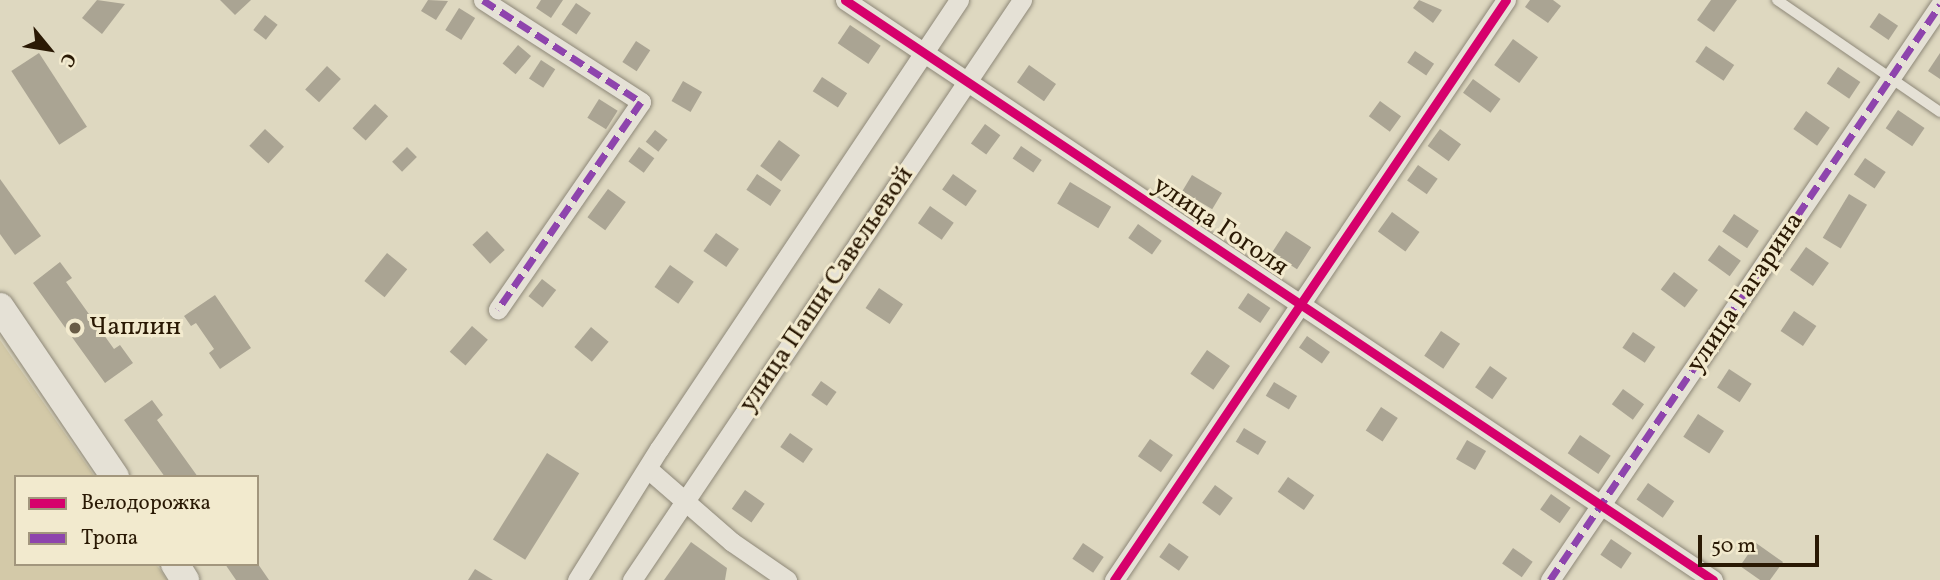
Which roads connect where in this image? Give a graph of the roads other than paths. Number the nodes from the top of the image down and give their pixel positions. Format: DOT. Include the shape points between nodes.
graph roads {
  1 [pos="483,0"];
  2 [pos="845,0"];
  3 [pos="959,0"];
  4 [pos="1022,0"];
  5 [pos="1506,0"];
  6 [pos="1777,0"];
  7 [pos="1940,5"];
  8 [pos="922,54"];
  9 [pos="1890,79"];
  10 [pos="967,83"];
  11 [pos="1940,112"];
  12 [pos="1300,306"];
  13 [pos="0,307"];
  14 [pos="498,309"];
  15 [pos="648,469"];
  16 [pos="115,475"];
  17 [pos="686,500"];
  18 [pos="1603,507"];
  19 [pos="577,580"];
  20 [pos="632,580"];
  21 [pos="787,580"];
  22 [pos="1114,580"];
  23 [pos="1550,580"];
  24 [pos="1713,580"];
  1 -- 14 [label="street" via="641,102"];
  2 -- 8 [label="street, улица Гоголя"];
  3 -- 8 [label="street, улица Паши Савельевой"];
  4 -- 10 [label="street, улица Паши Савельевой"];
  5 -- 12 [label="street"];
  6 -- 9 [label="lane"];
  7 -- 9 [label="street, улица Гагарина"];
  8 -- 10 [label="street, улица Гоголя"];
  8 -- 15 [label="street, улица Паши Савельевой"];
  9 -- 11 [label="lane"];
  9 -- 18 [label="street, улица Гагарина"];
  10 -- 12 [label="street, улица Гоголя"];
  10 -- 17 [label="street, улица Паши Савельевой"];
  12 -- 18 [label="street, улица Гоголя"];
  12 -- 22 [label="street"];
  13 -- 16 [label="street"];
  15 -- 17 [label="street"];
  15 -- 19 [label="street, улица Паши Савельевой"];
  17 -- 20 [label="street, улица Паши Савельевой"];
  17 -- 21 [label="street" via="732,542"];
  18 -- 23 [label="street, улица Гагарина"];
  18 -- 24 [label="street, улица Гоголя"];
}
